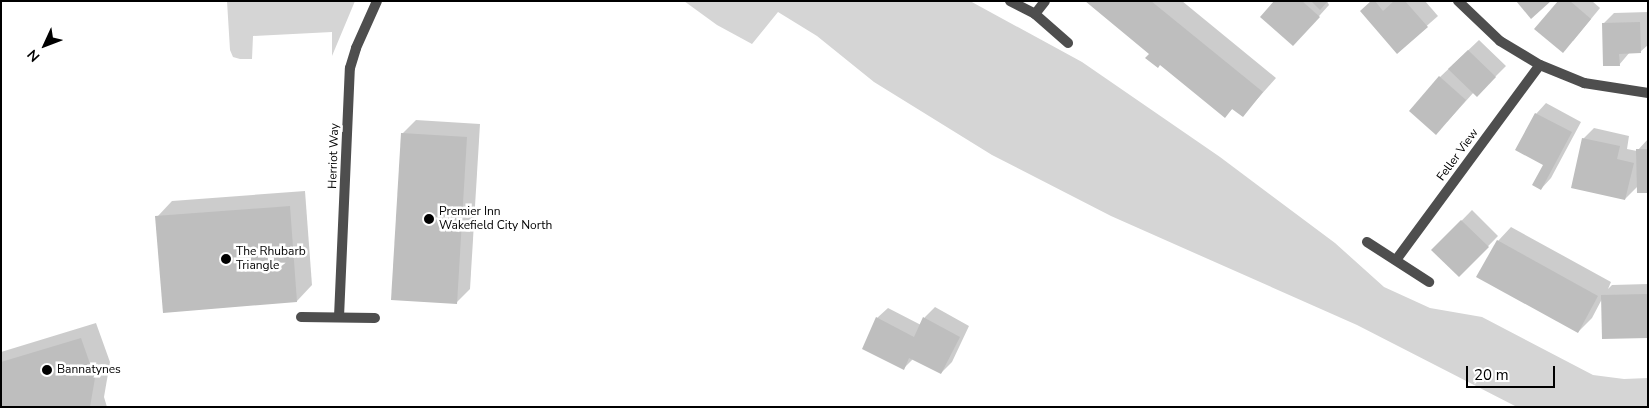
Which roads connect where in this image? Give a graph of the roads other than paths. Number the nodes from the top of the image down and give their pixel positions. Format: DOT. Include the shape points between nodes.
graph roads {
  1 [pos="377,1"];
  2 [pos="1010,1"];
  3 [pos="1045,1"];
  4 [pos="1458,1"];
  5 [pos="1035,14"];
  6 [pos="1068,43"];
  7 [pos="1540,65"];
  8 [pos="1648,93"];
  9 [pos="1367,242"];
  10 [pos="1396,260"];
  11 [pos="1429,282"];
  12 [pos="339,317"];
  13 [pos="300,318"];
  14 [pos="375,318"];
  1 -- 12 [label="street, Herriot Way" via="350,68"];
  2 -- 5 [label="street"];
  3 -- 5 [label="street"];
  4 -- 7 [label="street" via="1500,42"];
  5 -- 6 [label="street"];
  7 -- 8 [label="street" via="1584,83"];
  7 -- 10 [label="street, Feller View"];
  9 -- 10 [label="street"];
  10 -- 11 [label="street"];
  12 -- 13 [label="street"];
  12 -- 14 [label="street"];
}
